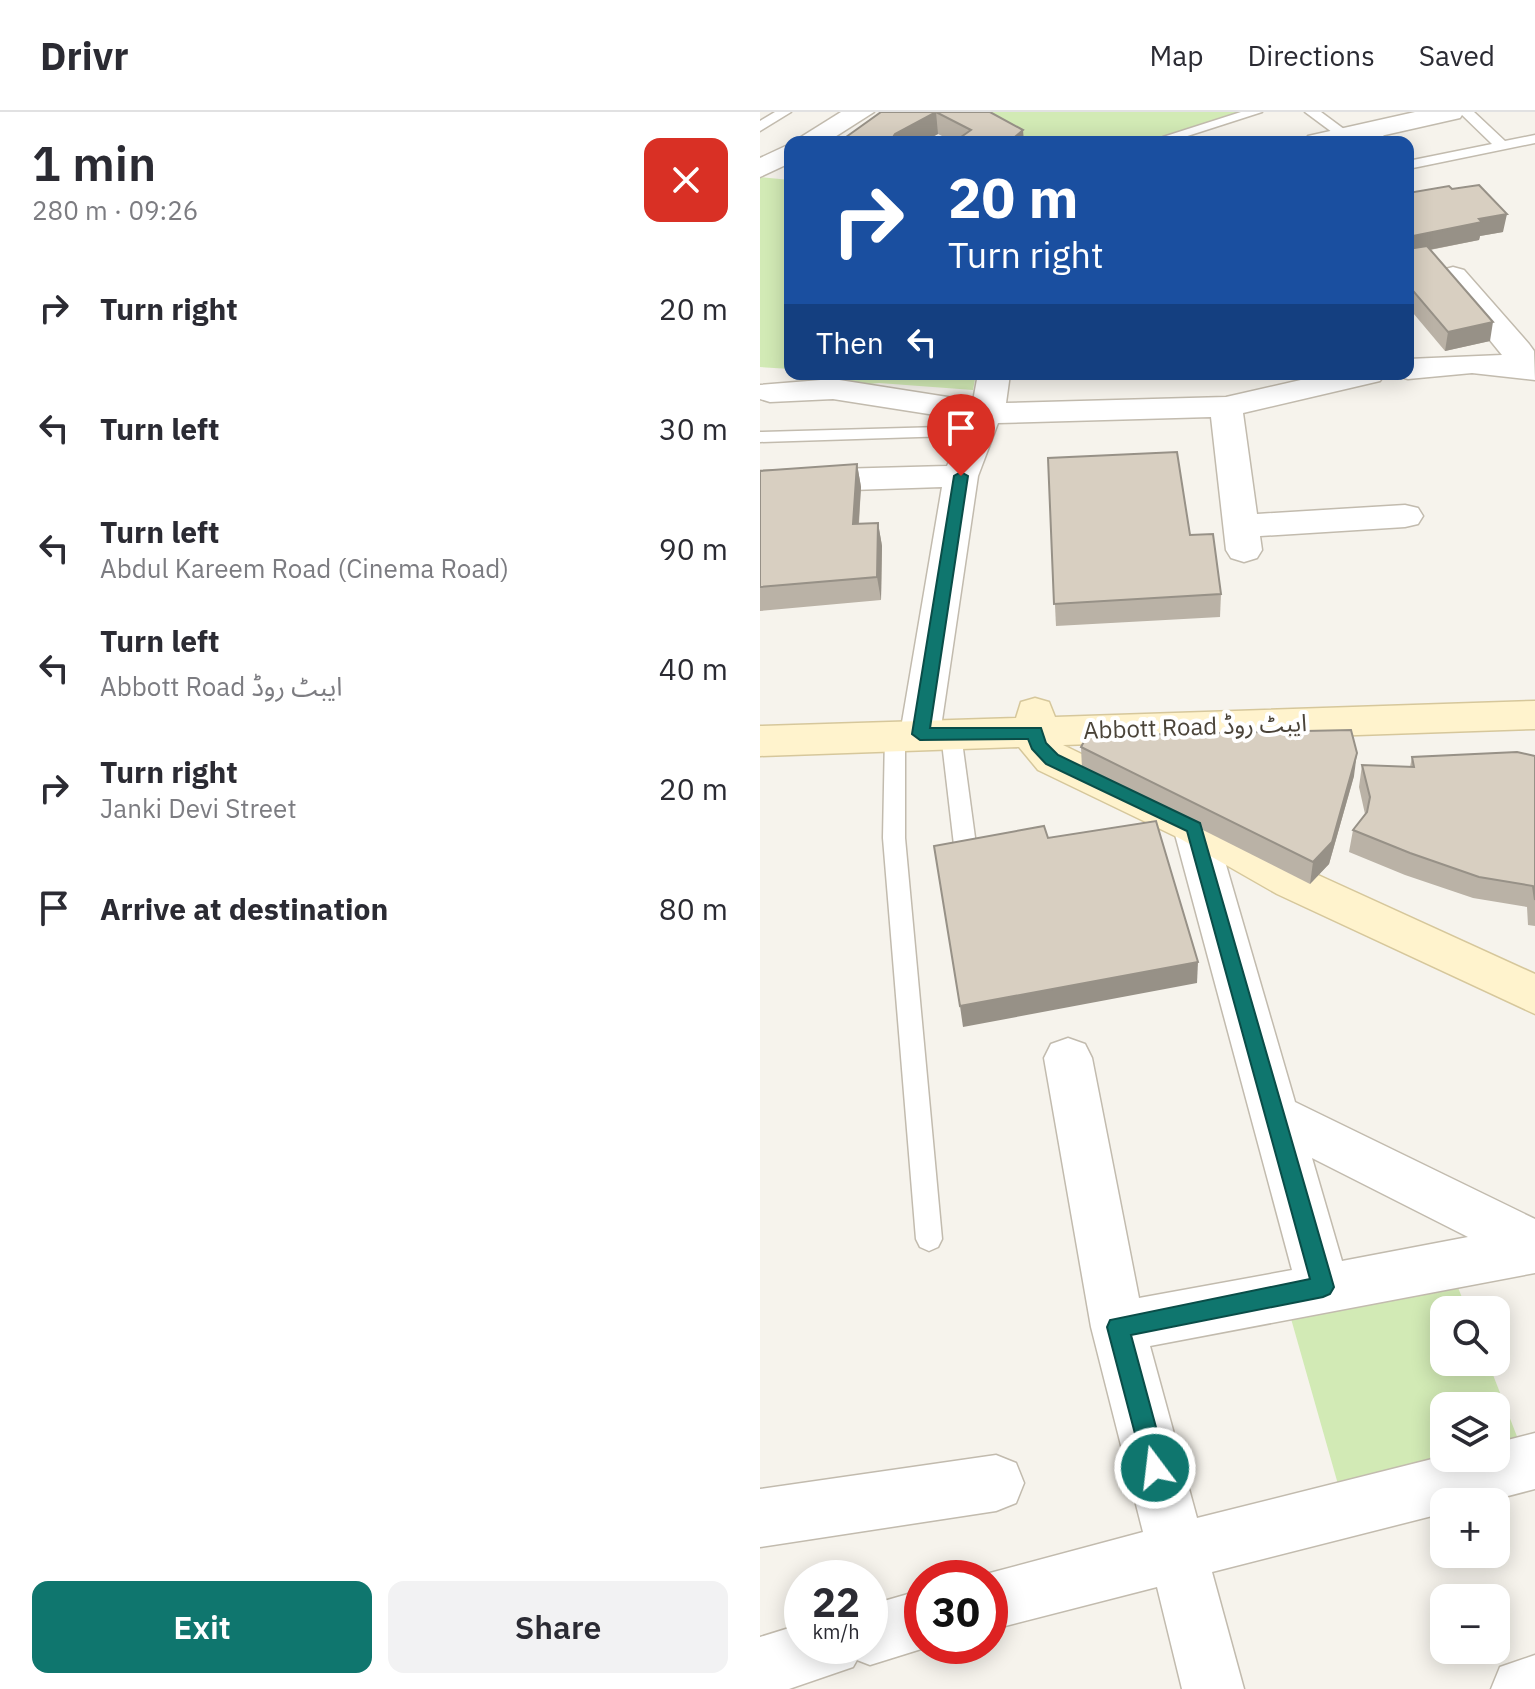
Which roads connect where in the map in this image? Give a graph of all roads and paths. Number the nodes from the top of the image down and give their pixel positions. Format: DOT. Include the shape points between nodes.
graph roads {
  1 [pos="784,112"];
  2 [pos="861,112"];
  3 [pos="1255,112"];
  4 [pos="1312,112"];
  5 [pos="1466,112"];
  6 [pos="1439,113"];
  7 [pos="760,127"];
  8 [pos="818,136"];
  9 [pos="1173,136"];
  10 [pos="1367,136"];
  11 [pos="1535,139"];
  12 [pos="1502,146"];
  13 [pos="784,155"];
  14 [pos="1414,163"];
  15 [pos="760,169"];
  16 [pos="1438,259"];
  17 [pos="1414,367"];
  18 [pos="1527,368"];
  19 [pos="992,380"];
  20 [pos="1343,380"];
  21 [pos="770,392"];
  22 [pos="1226,407"];
  23 [pos="982,422"];
  24 [pos="760,437"];
  25 [pos="961,476"];
  26 [pos="760,482"];
  27 [pos="1405,516"];
  28 [pos="1535,692"];
  29 [pos="760,715"];
  30 [pos="1535,715"];
  31 [pos="1035,721"];
  32 [pos="923,728"];
  33 [pos="760,741"];
  34 [pos="1194,827"];
  35 [pos="965,845"];
  36 [pos="1535,995"];
  37 [pos="1068,1058"];
  38 [pos="1274,1115"];
  39 [pos="929,1239"];
  40 [pos="1535,1247"];
  41 [pos="1323,1287"];
  42 [pos="1118,1327"];
  43 [pos="1535,1461"];
  44 [pos="996,1483"];
  45 [pos="760,1518"];
  46 [pos="1178,1552"];
  47 [pos="1008,1595"];
  48 [pos="784,1660"];
  49 [pos="760,1667"];
  50 [pos="1535,1686"];
  51 [pos="1213,1689"];
  52 [pos="1522,1689"];
  1 -- 7 [label="lane"];
  2 -- 8 [label="street"];
  3 -- 9 [label="lane"];
  4 -- 10 [label="lane"];
  5 -- 12 [label="lane"];
  6 -- 10 [label="street"];
  11 -- 12 [label="lane"];
  12 -- 14 [label="lane"];
  13 -- 15 [label="street"];
  16 -- 18 [label="street"];
  17 -- 18 [label="street"];
  19 -- 23 [label="street"];
  20 -- 22 [label="street"];
  21 -- 23 [label="street" via="833,389"];
  22 -- 23 [label="street"];
  22 -- 27 [label="street" via="1242,538"];
  23 -- 24 [label="lane"];
  23 -- 25 [label="street"];
  25 -- 26 [label="street"];
  25 -- 32 [label="street"];
  28 -- 31 [label="main road, Abbott Road ایبٹ روڈ"];
  29 -- 32 [label="main road, Abbott Road ایبٹ روڈ"];
  30 -- 31 [label="main road, Abbott Road ایبٹ روڈ"];
  31 -- 32 [label="main road, Abbott Road ایبٹ روڈ"];
  31 -- 34 [label="main road" via="1038,745 1052,759"];
  32 -- 33 [label="main road, Abbott Road ایبٹ روڈ"];
  32 -- 35 [label="lane"];
  32 -- 39 [label="lane" via="894,838"];
  34 -- 36 [label="main road" via="1292,882"];
  34 -- 38 [label="street"];
  37 -- 42 [label="street"];
  38 -- 40 [label="street"];
  38 -- 41 [label="street"];
  40 -- 41 [label="street"];
  41 -- 42 [label="street"];
  42 -- 46 [label="street"];
  43 -- 46 [label="street"];
  44 -- 45 [label="street"];
  46 -- 47 [label="street"];
  46 -- 51 [label="street"];
  48 -- 49 [label="street"];
  50 -- 52 [label="street"];
}
